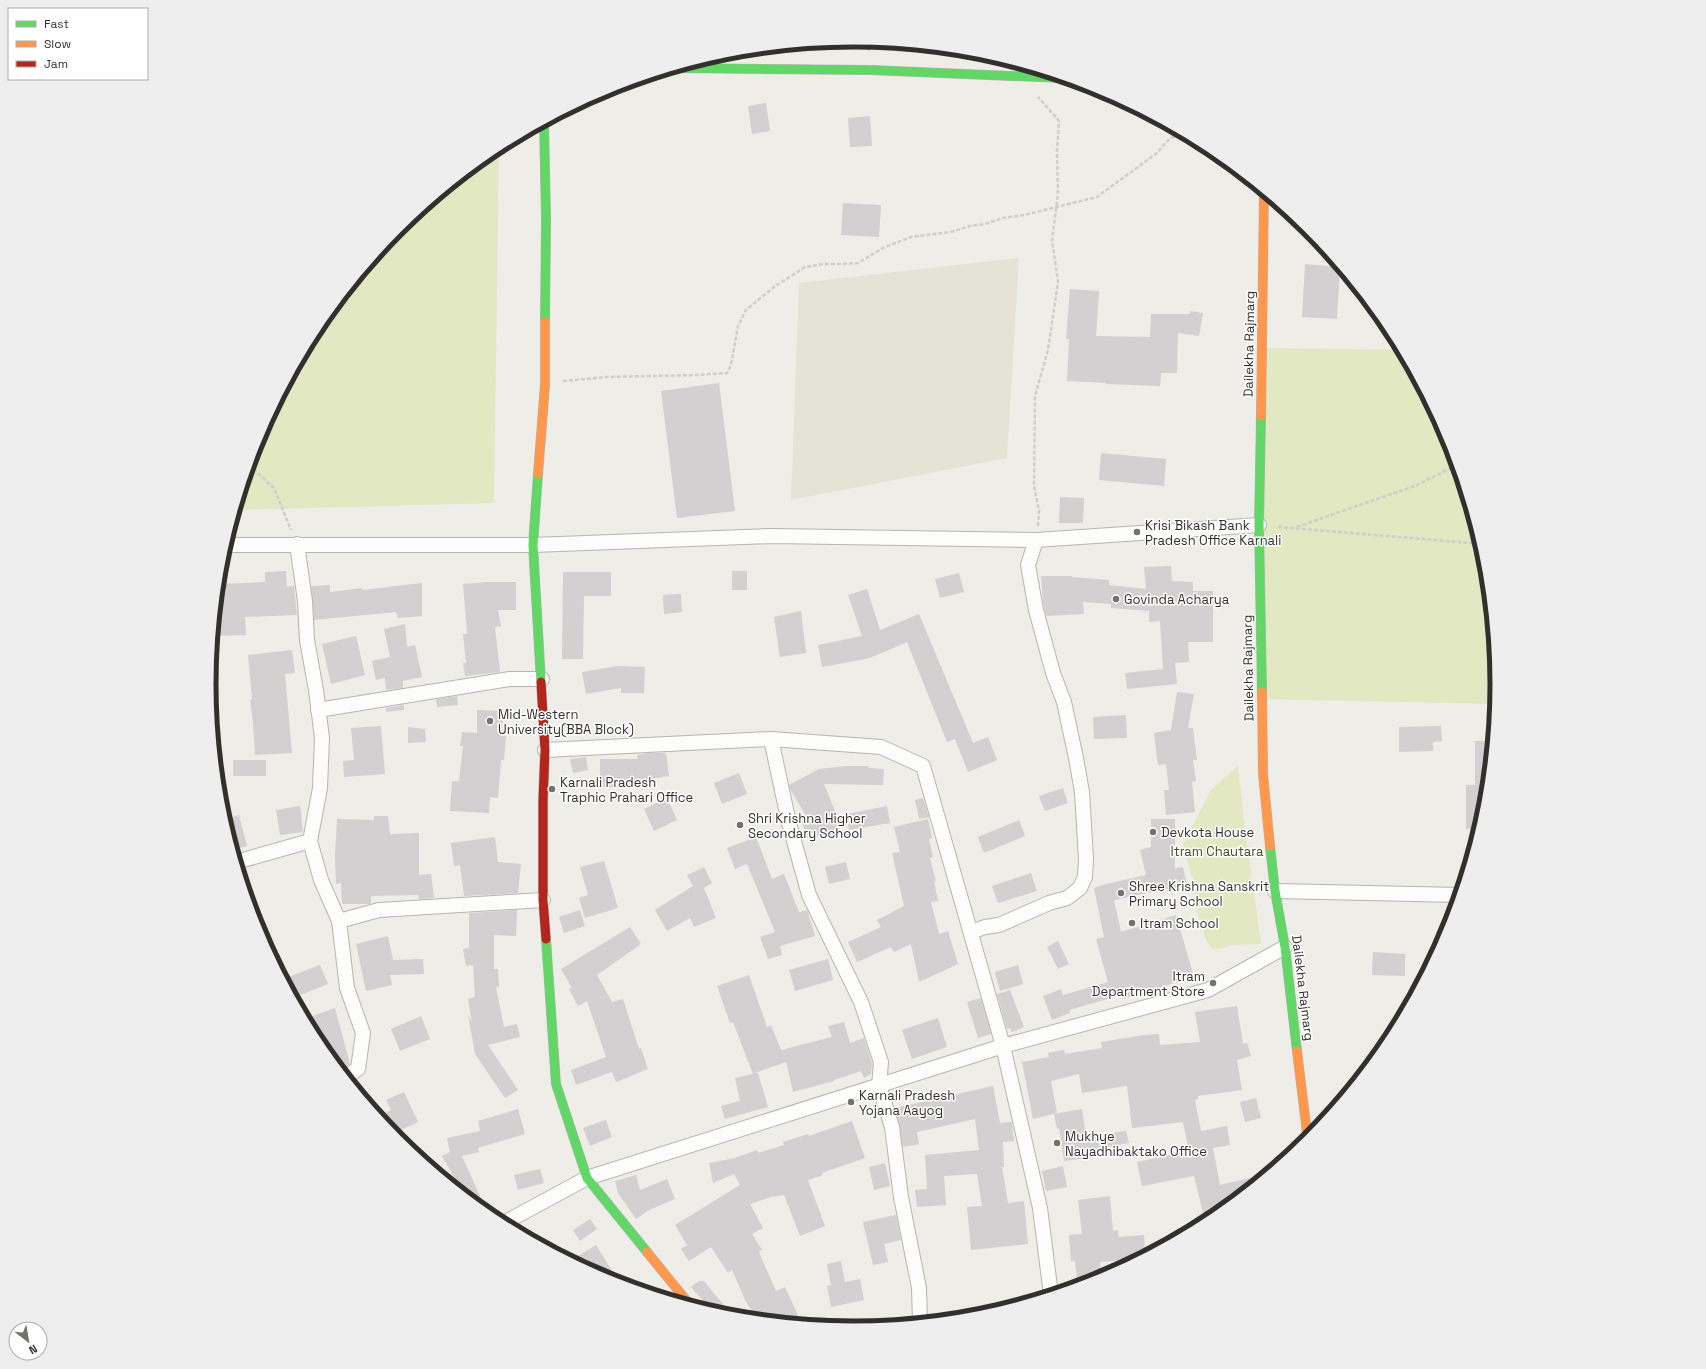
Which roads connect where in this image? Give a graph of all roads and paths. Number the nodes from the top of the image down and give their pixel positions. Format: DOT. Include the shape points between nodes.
graph roads {
  1 [pos="691,68"];
  2 [pos="1034,78"];
  3 [pos="1048,78"];
  4 [pos="544,127"];
  5 [pos="1176,135"];
  6 [pos="1264,198"];
  7 [pos="1055,207"];
  8 [pos="545,385"];
  9 [pos="1452,467"];
  10 [pos="253,469"];
  11 [pos="1259,525"];
  12 [pos="1294,528"];
  13 [pos="1036,540"];
  14 [pos="1474,543"];
  15 [pos="297,544"];
  16 [pos="231,545"];
  17 [pos="533,545"];
  18 [pos="542,679"];
  19 [pos="318,710"];
  20 [pos="770,739"];
  21 [pos="545,750"];
  22 [pos="310,841"];
  23 [pos="241,861"];
  24 [pos="1275,890"];
  25 [pos="1455,895"];
  26 [pos="543,900"];
  27 [pos="339,921"];
  28 [pos="971,932"];
  29 [pos="1285,947"];
  30 [pos="1003,1046"];
  31 [pos="349,1075"];
  32 [pos="879,1086"];
  33 [pos="1307,1132"];
  34 [pos="587,1178"];
  35 [pos="508,1221"];
  36 [pos="1050,1290"];
  37 [pos="685,1299"];
  38 [pos="920,1319"];
  1 -- 2 [label="street" via="870,70"];
  2 -- 3 [label="street"];
  2 -- 7 [label="path" via="1032,88 1059,121 1058,194"];
  4 -- 8 [label="street"];
  5 -- 7 [label="path" via="1157,153 1097,197"];
  6 -- 11 [label="street, Dailekha Rajmarg"];
  7 -- 8 [label="path" via="943,234 911,237 883,248 858,263 805,267 774,287 746,310 738,326 729,370 724,374 606,377"];
  7 -- 13 [label="path" via="1052,240 1058,282 1048,350 1035,396 1034,485 1039,511"];
  8 -- 17 [label="street"];
  9 -- 12 [label="path" via="1417,485"];
  10 -- 15 [label="path" via="274,488"];
  11 -- 12 [label="path"];
  11 -- 13 [label="street"];
  11 -- 24 [label="street, Dailekha Rajmarg" via="1264,803"];
  12 -- 14 [label="path"];
  13 -- 17 [label="street" via="772,536"];
  13 -- 28 [label="street" via="1028,565 1036,610 1053,673 1064,702 1076,758 1082,792 1085,877 1080,888 1067,898 999,925"];
  15 -- 16 [label="street"];
  15 -- 17 [label="street"];
  15 -- 19 [label="street" via="307,640"];
  17 -- 18 [label="street"];
  18 -- 19 [label="street" via="510,679"];
  18 -- 21 [label="street"];
  19 -- 22 [label="street" via="322,738 320,788"];
  20 -- 21 [label="street"];
  20 -- 28 [label="street" via="881,747 923,766"];
  20 -- 32 [label="street" via="809,895 861,1002 881,1062"];
  21 -- 26 [label="street"];
  22 -- 23 [label="street"];
  22 -- 27 [label="street" via="321,880"];
  24 -- 25 [label="street"];
  24 -- 29 [label="street, Dailekha Rajmarg"];
  26 -- 27 [label="street" via="379,910"];
  26 -- 34 [label="street" via="556,1084"];
  27 -- 31 [label="street" via="347,988 363,1033 358,1069"];
  28 -- 30 [label="street"];
  29 -- 30 [label="street" via="1208,990"];
  29 -- 33 [label="street, Dailekha Rajmarg"];
  30 -- 32 [label="street"];
  30 -- 36 [label="street" via="1040,1208"];
  32 -- 34 [label="street"];
  32 -- 38 [label="street" via="892,1128 901,1197 919,1288"];
  34 -- 35 [label="street"];
  34 -- 37 [label="street"];
}
